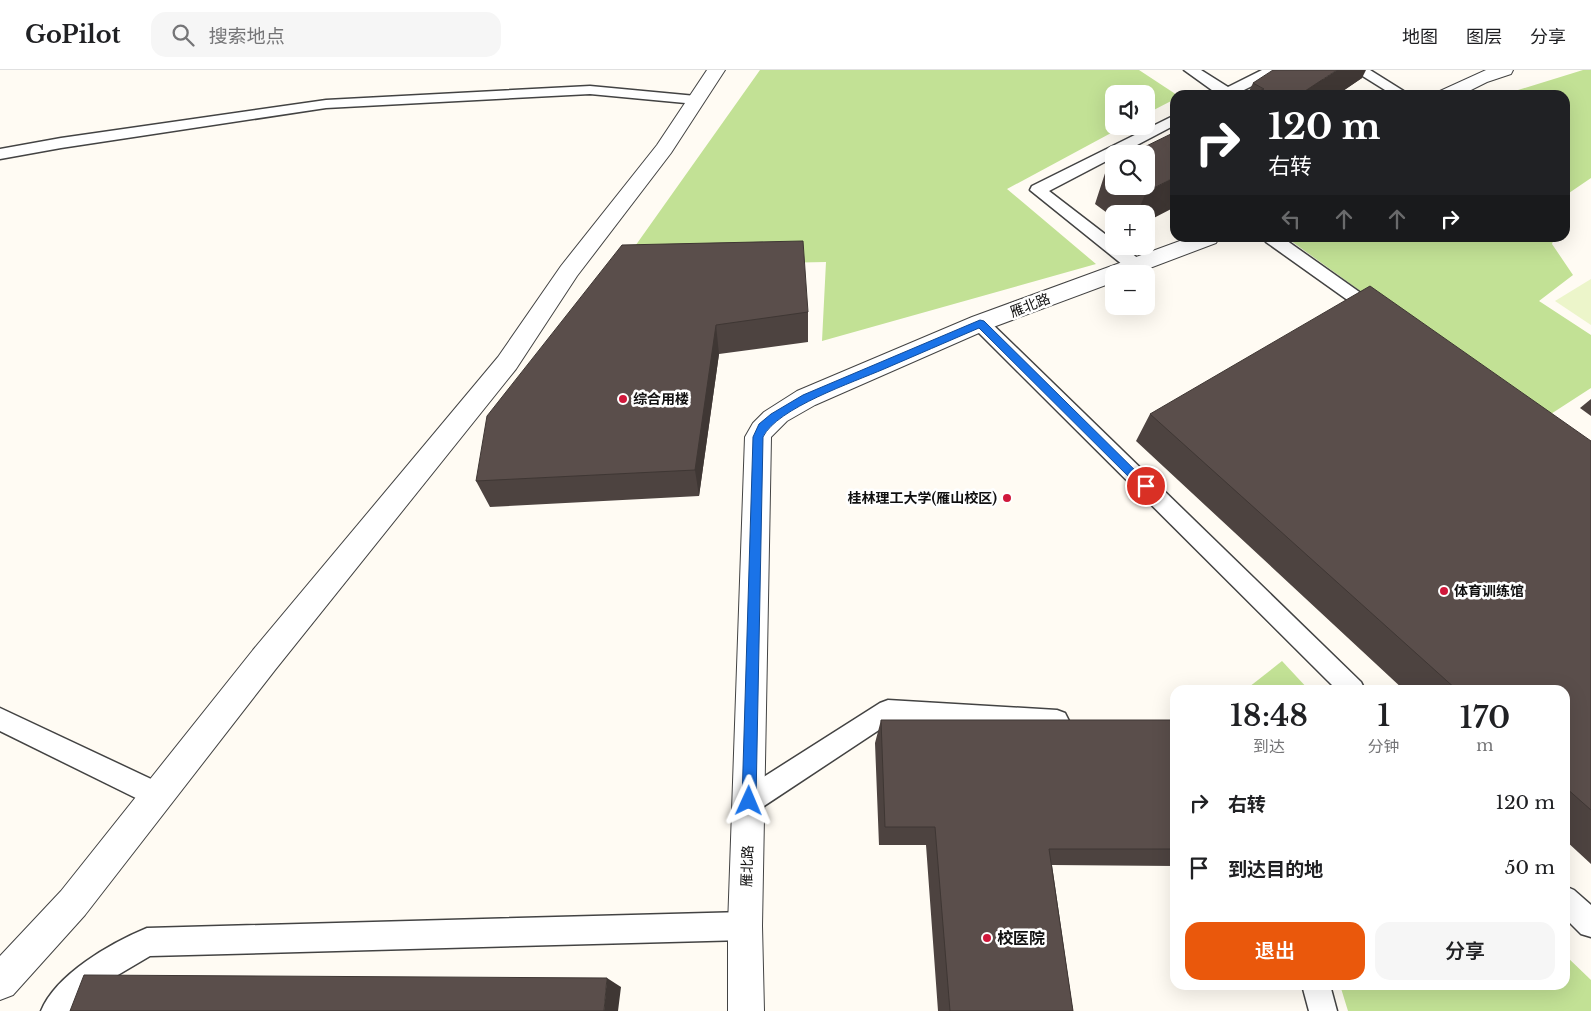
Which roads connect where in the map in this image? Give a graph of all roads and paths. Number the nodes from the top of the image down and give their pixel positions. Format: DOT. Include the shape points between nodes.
graph roads {
  1 [pos="716,70"];
  2 [pos="1191,70"];
  3 [pos="1274,70"];
  4 [pos="1360,70"];
  5 [pos="1504,70"];
  6 [pos="1219,90"];
  7 [pos="1233,90"];
  8 [pos="1394,90"];
  9 [pos="1456,90"];
  10 [pos="696,100"];
  11 [pos="1170,123"];
  12 [pos="0,154"];
  13 [pos="1197,242"];
  14 [pos="1278,242"];
  15 [pos="1133,265"];
  16 [pos="1137,265"];
  17 [pos="1105,277"];
  18 [pos="1392,323"];
  19 [pos="980,324"];
  20 [pos="1348,685"];
  21 [pos="0,719"];
  22 [pos="1076,722"];
  23 [pos="157,796"];
  24 [pos="749,801"];
  25 [pos="1570,903"];
  26 [pos="1591,924"];
  27 [pos="746,926"];
  28 [pos="0,982"];
  29 [pos="1317,990"];
  30 [pos="55,1011"];
  31 [pos="746,1011"];
  32 [pos="1323,1011"];
  1 -- 10 [label="street"];
  2 -- 6 [label="lane"];
  3 -- 7 [label="lane"];
  4 -- 8 [label="lane"];
  5 -- 9 [label="street"];
  10 -- 12 [label="lane" via="590,90 326,104"];
  10 -- 23 [label="street" via="664,149 569,271 507,363"];
  11 -- 15 [label="lane" via="1038,190"];
  13 -- 16 [label="street, 雁北路"];
  14 -- 18 [label="lane"];
  17 -- 19 [label="street, 雁北路"];
  19 -- 20 [label="lane"];
  19 -- 24 [label="street, 雁北路" via="806,398 775,417 760,432"];
  21 -- 23 [label="lane"];
  22 -- 24 [label="lane" via="888,711"];
  23 -- 28 [label="street" via="73,903"];
  24 -- 27 [label="street, 雁北路"];
  25 -- 26 [label="lane"];
  27 -- 30 [label="lane" via="147,942 96,972 58,1003"];
  27 -- 31 [label="street, 雁北路"];
  29 -- 32 [label="lane"];
}
